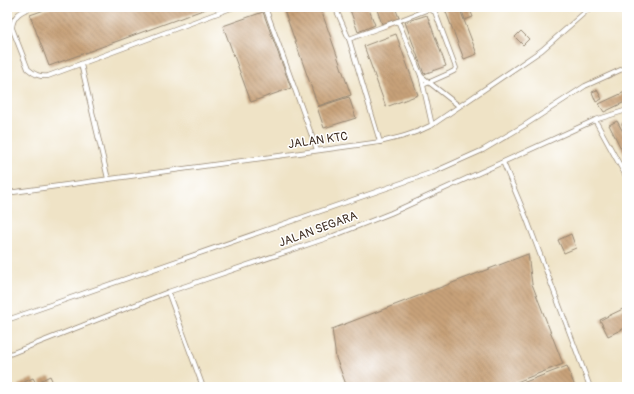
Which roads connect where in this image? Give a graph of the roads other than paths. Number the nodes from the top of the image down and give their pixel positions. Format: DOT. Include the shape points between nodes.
graph roads {
  1 [pos="33,7"];
  2 [pos="234,7"];
  3 [pos="265,7"];
  4 [pos="335,7"];
  5 [pos="591,7"];
  6 [pos="398,21"];
  7 [pos="9,29"];
  8 [pos="349,39"];
  9 [pos="81,64"];
  10 [pos="627,67"];
  11 [pos="421,76"];
  12 [pos="429,82"];
  13 [pos="423,85"];
  14 [pos="459,106"];
  15 [pos="627,110"];
  16 [pos="595,120"];
  17 [pos="432,124"];
  18 [pos="380,142"];
  19 [pos="317,150"];
  20 [pos="503,162"];
  21 [pos="627,178"];
  22 [pos="108,179"];
  23 [pos="7,193"];
  24 [pos="168,292"];
  25 [pos="8,320"];
  26 [pos="10,354"];
  27 [pos="203,387"];
  28 [pos="590,387"];
  1 -- 7 [label="lane" via="16,16"];
  2 -- 9 [label="lane"];
  3 -- 19 [label="lane"];
  4 -- 8 [label="lane"];
  5 -- 14 [label="lane, JALAN KTC" via="542,50"];
  6 -- 8 [label="lane"];
  6 -- 11 [label="lane"];
  6 -- 12 [label="lane" via="429,9 435,12 456,68"];
  7 -- 9 [label="lane" via="28,69 34,74 48,76"];
  8 -- 18 [label="lane"];
  9 -- 22 [label="lane"];
  10 -- 25 [label="lane" via="585,86 483,150 436,171"];
  11 -- 12 [label="lane"];
  11 -- 13 [label="lane"];
  12 -- 13 [label="lane"];
  12 -- 14 [label="lane"];
  13 -- 17 [label="lane"];
  14 -- 17 [label="lane, JALAN KTC"];
  15 -- 16 [label="lane, JALAN SEGARA"];
  16 -- 20 [label="lane, JALAN SEGARA"];
  16 -- 21 [label="lane"];
  17 -- 18 [label="lane, JALAN KTC" via="414,134"];
  18 -- 19 [label="lane, JALAN KTC"];
  19 -- 22 [label="lane, JALAN KTC"];
  20 -- 24 [label="lane, JALAN SEGARA" via="333,236"];
  20 -- 28 [label="lane"];
  22 -- 23 [label="lane, JALAN KTC"];
  24 -- 26 [label="lane, JALAN SEGARA"];
  24 -- 27 [label="lane"];
}
